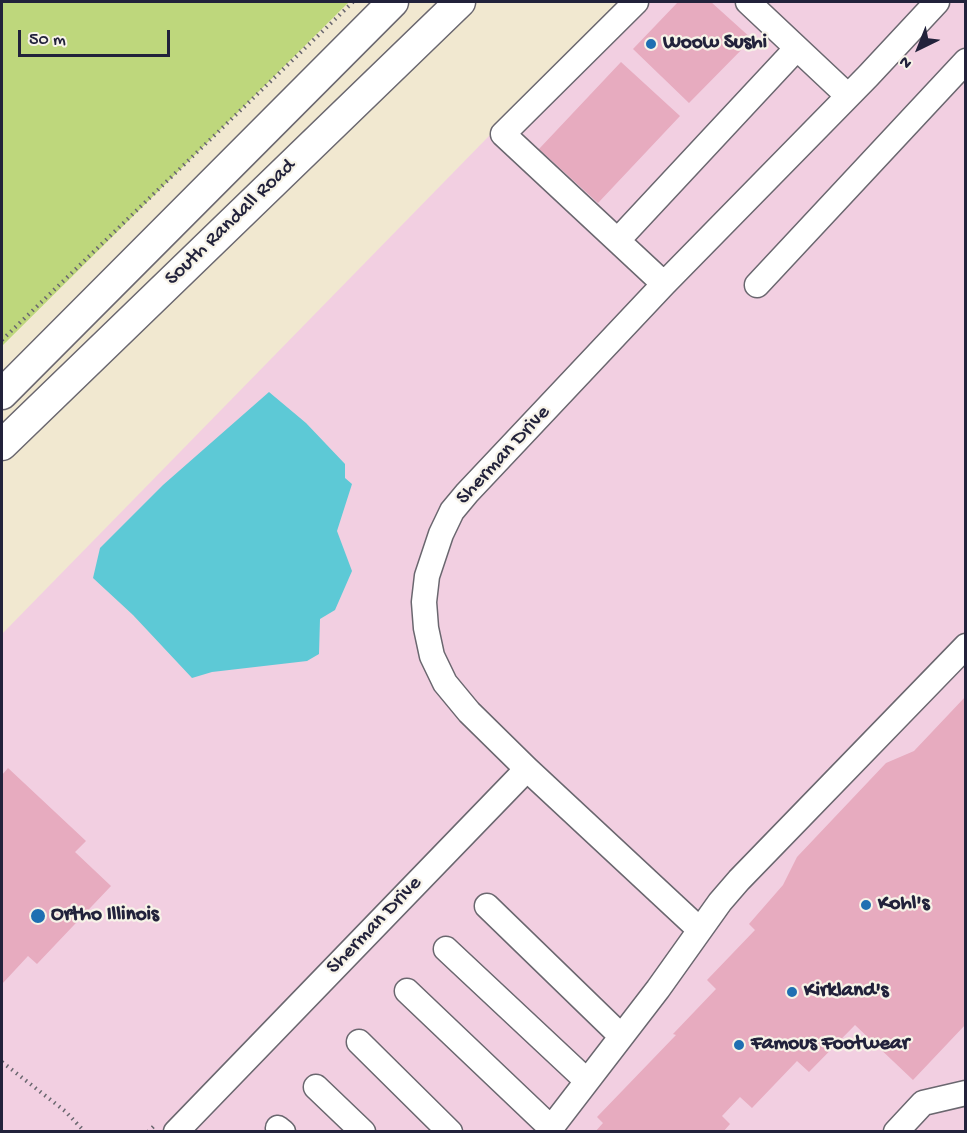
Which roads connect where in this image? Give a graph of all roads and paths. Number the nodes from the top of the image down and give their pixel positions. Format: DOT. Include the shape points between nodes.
graph roads {
  1 [pos="353,2"];
  2 [pos="393,2"];
  3 [pos="460,2"];
  4 [pos="636,2"];
  5 [pos="748,2"];
  6 [pos="937,2"];
  7 [pos="797,48"];
  8 [pos="966,61"];
  9 [pos="848,96"];
  10 [pos="618,240"];
  11 [pos="664,284"];
  12 [pos="756,285"];
  13 [pos="2,340"];
  14 [pos="2,394"];
  15 [pos="2,446"];
  16 [pos="966,646"];
  17 [pos="527,769"];
  18 [pos="487,906"];
  19 [pos="700,930"];
  20 [pos="446,949"];
  21 [pos="407,991"];
  22 [pos="621,1036"];
  23 [pos="359,1042"];
  24 [pos="2,1062"];
  25 [pos="587,1081"];
  26 [pos="316,1087"];
  27 [pos="966,1093"];
  28 [pos="189,1128"];
  29 [pos="549,1130"];
  30 [pos="85,1131"];
  31 [pos="363,1131"];
  32 [pos="450,1131"];
  33 [pos="896,1131"];
  1 -- 13 [label="path"];
  2 -- 14 [label="main road, South Randall Road"];
  3 -- 15 [label="main road, South Randall Road"];
  4 -- 10 [label="lane" via="503,134"];
  5 -- 7 [label="lane"];
  6 -- 9 [label="lane, Sherman Drive"];
  7 -- 9 [label="lane"];
  7 -- 10 [label="lane"];
  8 -- 12 [label="lane"];
  9 -- 11 [label="lane, Sherman Drive"];
  10 -- 11 [label="lane"];
  11 -- 17 [label="lane, Sherman Drive" via="452,511 427,576 426,628 432,656 445,683 489,734"];
  16 -- 19 [label="lane" via="739,880"];
  17 -- 19 [label="lane"];
  17 -- 28 [label="lane, Sherman Drive"];
  18 -- 22 [label="lane"];
  19 -- 22 [label="lane"];
  20 -- 25 [label="lane"];
  21 -- 29 [label="lane"];
  22 -- 25 [label="lane"];
  23 -- 32 [label="lane"];
  24 -- 30 [label="path"];
  25 -- 29 [label="lane"];
  26 -- 31 [label="lane"];
  27 -- 33 [label="lane" via="923,1103"];
}
